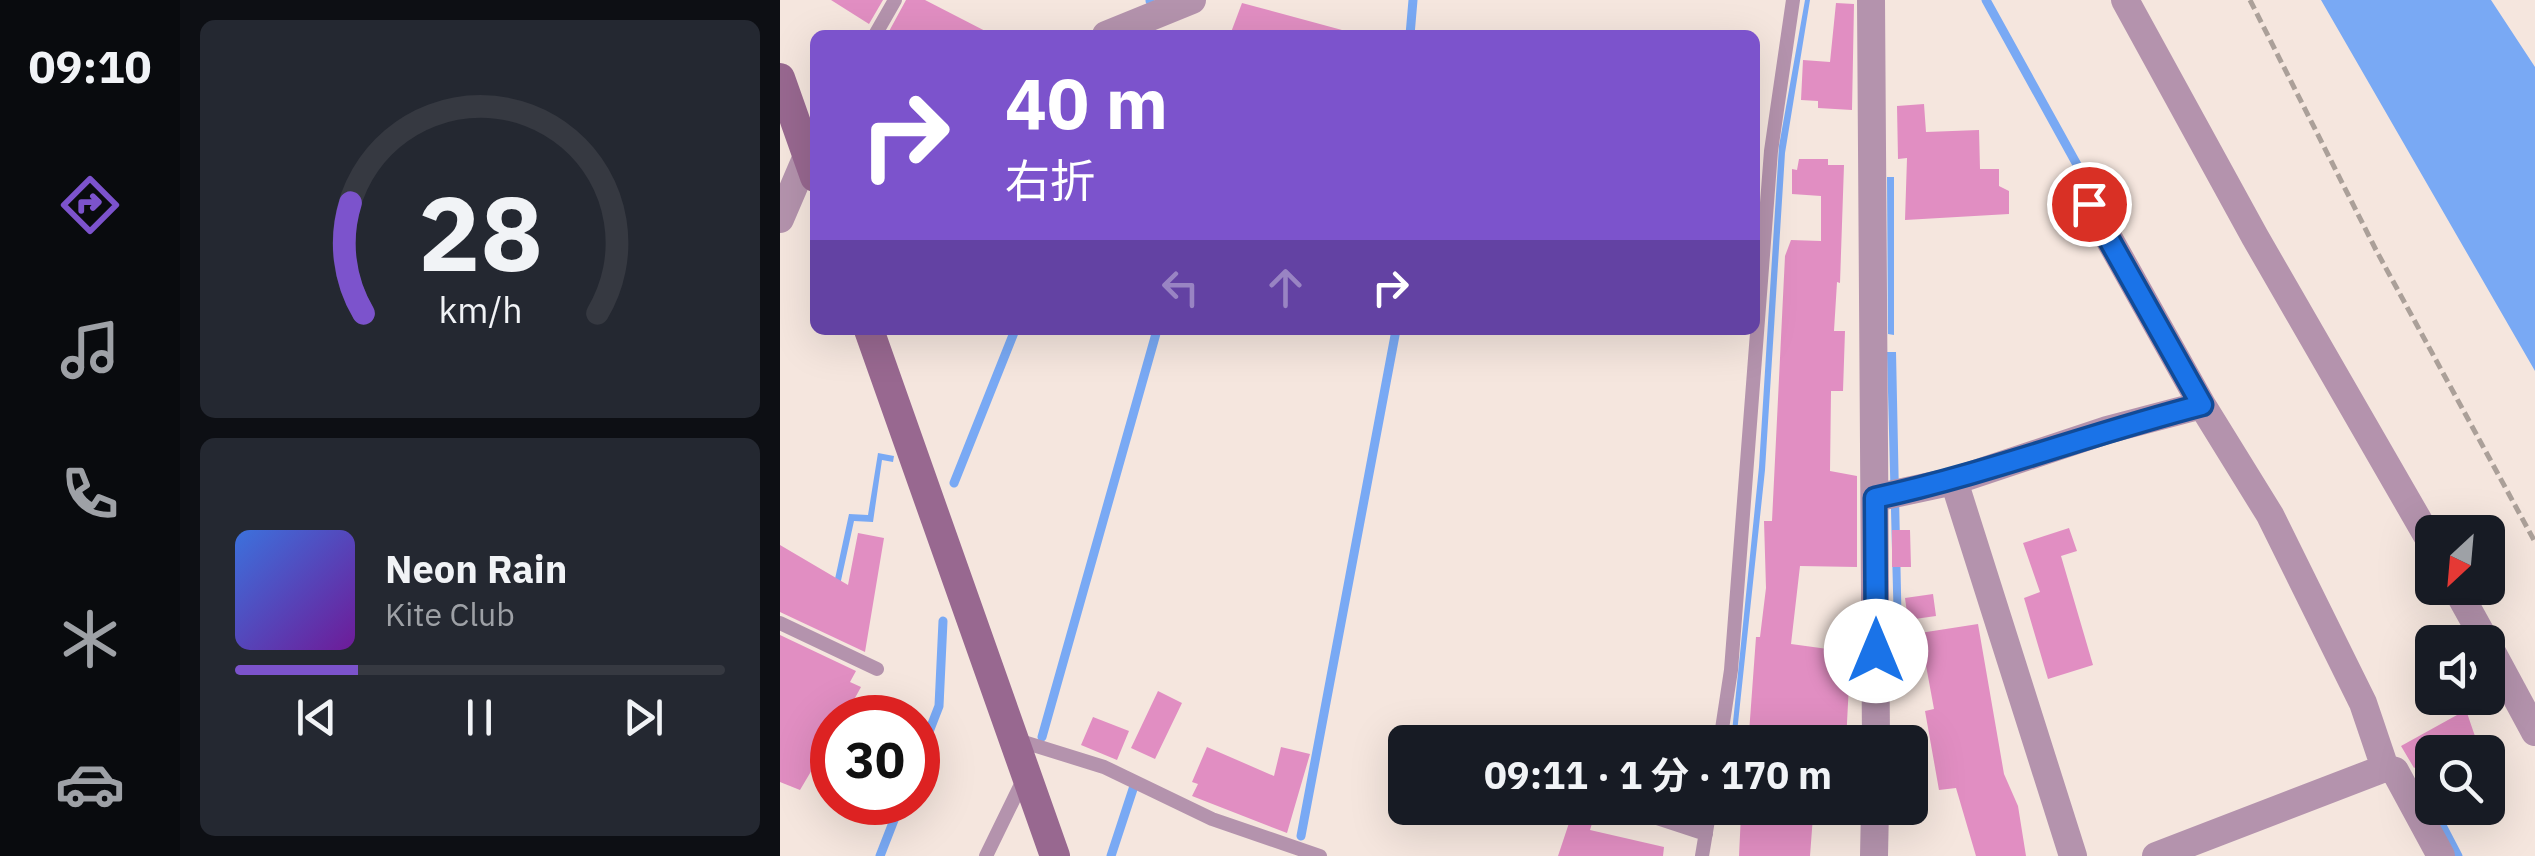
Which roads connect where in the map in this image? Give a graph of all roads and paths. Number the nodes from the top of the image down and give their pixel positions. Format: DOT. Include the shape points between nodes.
graph roads {
  1 [pos="895,0"];
  2 [pos="1192,0"];
  3 [pos="1793,0"];
  4 [pos="1871,0"];
  5 [pos="2125,0"];
  6 [pos="2250,0"];
  7 [pos="878,30"];
  8 [pos="1118,30"];
  9 [pos="780,78"];
  10 [pos="810,150"];
  11 [pos="810,163"];
  12 [pos="2089,204"];
  13 [pos="780,219"];
  14 [pos="1760,292"];
  15 [pos="871,335"];
  16 [pos="1757,335"];
  17 [pos="2202,405"];
  18 [pos="1954,480"];
  19 [pos="1888,495"];
  20 [pos="2416,515"];
  21 [pos="2535,542"];
  22 [pos="780,623"];
  23 [pos="877,669"];
  24 [pos="2505,677"];
  25 [pos="1722,725"];
  26 [pos="1877,725"];
  27 [pos="2535,732"];
  28 [pos="1013,739"];
  29 [pos="2385,768"];
  30 [pos="1025,775"];
  31 [pos="1679,825"];
  32 [pos="1707,825"];
  33 [pos="1874,825"];
  34 [pos="1706,834"];
  35 [pos="986,856"];
  36 [pos="1055,856"];
  37 [pos="1320,856"];
  38 [pos="1702,856"];
  39 [pos="1874,856"];
  40 [pos="2072,856"];
  41 [pos="2156,856"];
  42 [pos="2441,856"];
  1 -- 7 [label="lane"];
  2 -- 8 [label="street"];
  3 -- 14 [label="lane"];
  4 -- 19 [label="street"];
  5 -- 20 [label="street"];
  6 -- 21 [label="path"];
  9 -- 10 [label="street"];
  11 -- 13 [label="street"];
  12 -- 17 [label="street"];
  15 -- 28 [label="street"];
  16 -- 25 [label="lane"];
  17 -- 18 [label="street"];
  17 -- 29 [label="street" via="2297,566 2364,703"];
  18 -- 19 [label="street"];
  18 -- 40 [label="street"];
  19 -- 26 [label="street"];
  22 -- 23 [label="lane"];
  24 -- 27 [label="street"];
  28 -- 30 [label="street"];
  28 -- 37 [label="lane" via="1104,768 1212,819"];
  29 -- 41 [label="street"];
  29 -- 42 [label="street" via="2400,780"];
  30 -- 35 [label="lane"];
  30 -- 36 [label="street"];
  31 -- 34 [label="lane"];
  32 -- 34 [label="lane"];
  33 -- 39 [label="street"];
  34 -- 38 [label="lane"];
}
